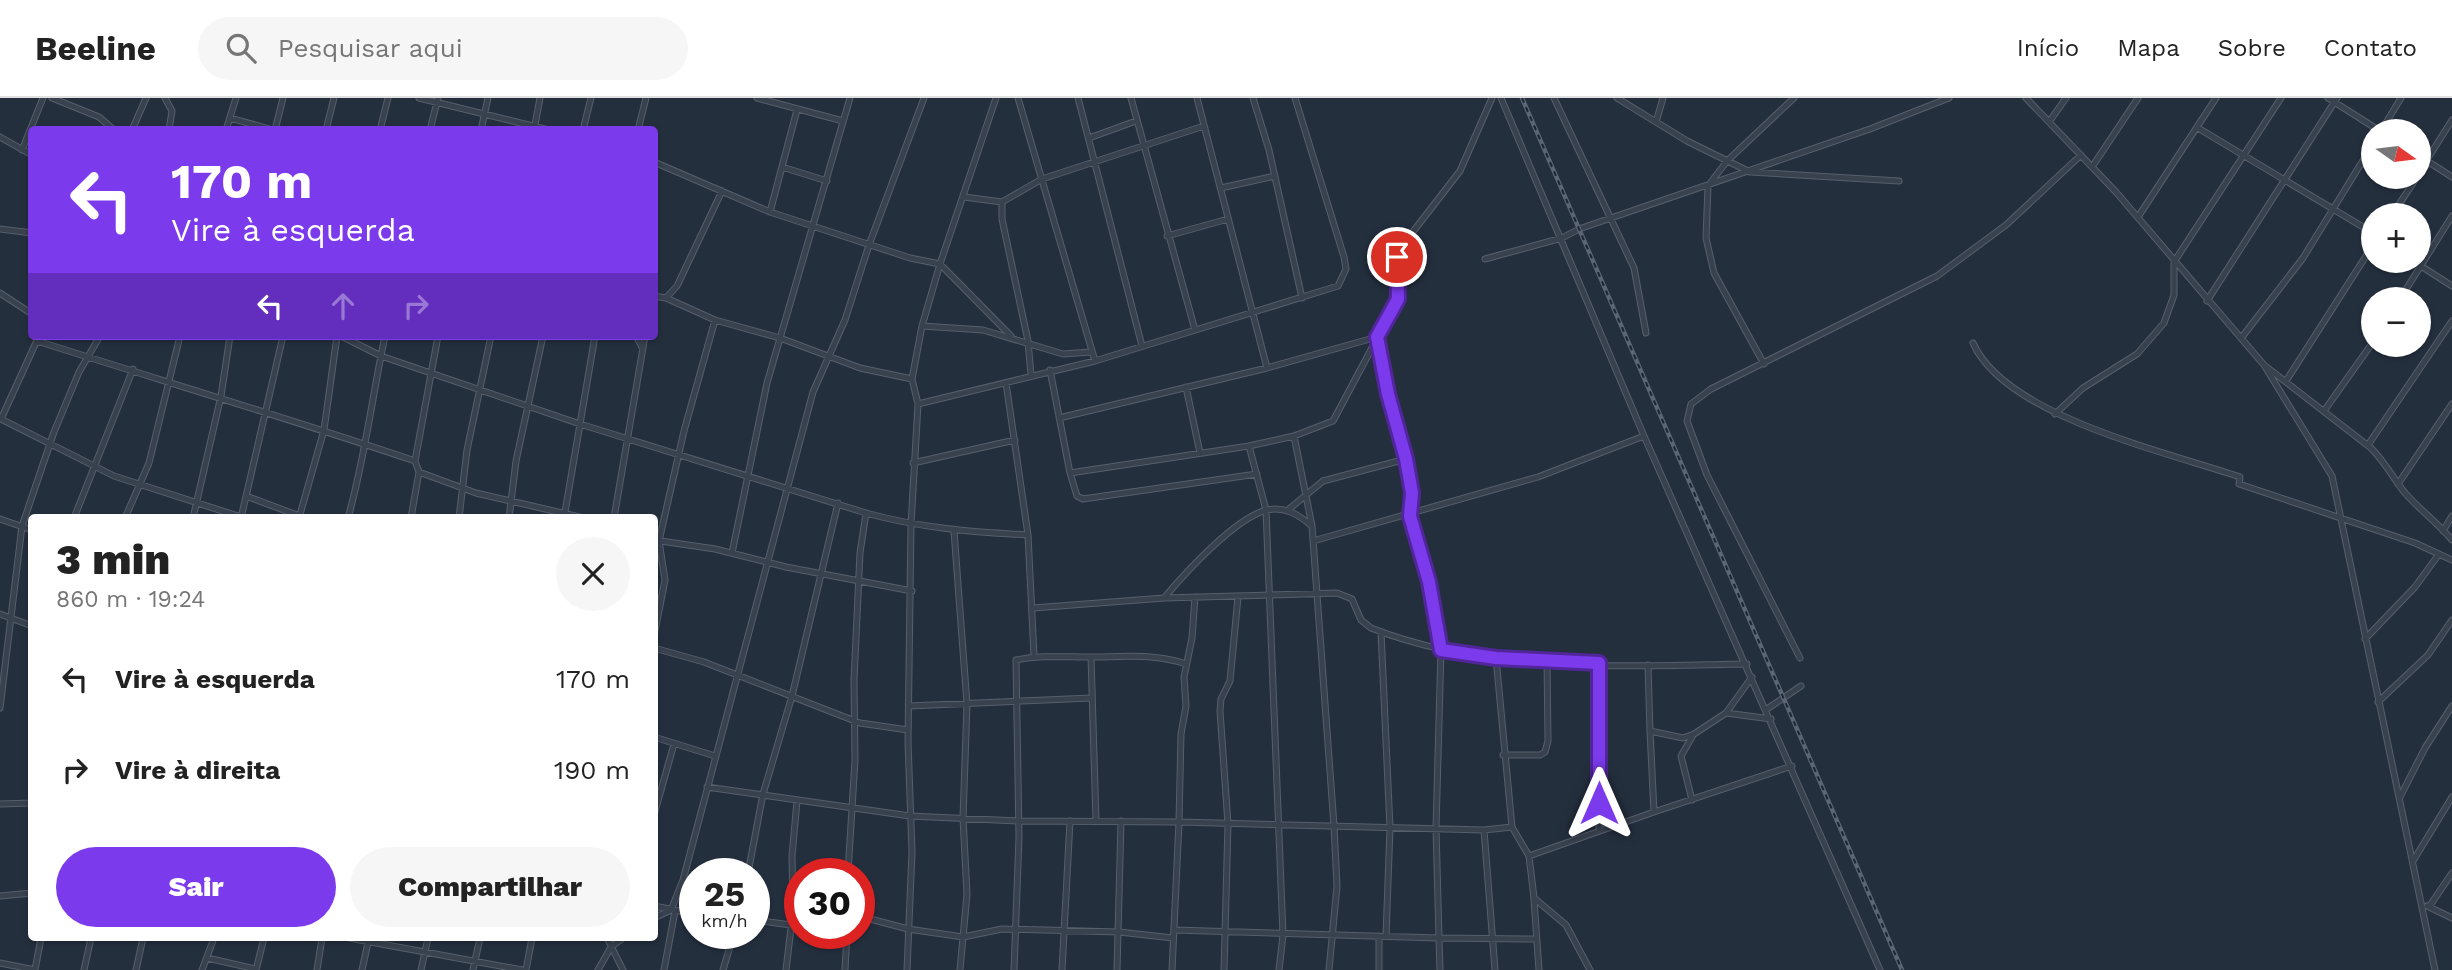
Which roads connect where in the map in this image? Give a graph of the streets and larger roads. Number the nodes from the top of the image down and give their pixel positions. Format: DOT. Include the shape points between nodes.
graph roads {
  1 [pos="43,98"];
  2 [pos="52,98"];
  3 [pos="146,98"];
  4 [pos="165,98"];
  5 [pos="236,98"];
  6 [pos="283,98"];
  7 [pos="334,98"];
  8 [pos="388,98"];
  9 [pos="419,98"];
  10 [pos="488,98"];
  11 [pos="540,98"];
  12 [pos="590,98"];
  13 [pos="646,98"];
  14 [pos="757,98"];
  15 [pos="850,98"];
  16 [pos="925,98"];
  17 [pos="996,98"];
  18 [pos="1017,98"];
  19 [pos="1078,98"];
  20 [pos="1131,98"];
  21 [pos="1197,98"];
  22 [pos="1253,98"];
  23 [pos="1295,98"];
  24 [pos="1492,98"];
  25 [pos="1502,98"];
  26 [pos="1554,98"];
  27 [pos="1617,98"];
  28 [pos="1663,98"];
  29 [pos="1794,98"];
  30 [pos="1949,98"];
  31 [pos="2026,98"];
  32 [pos="2066,98"];
  33 [pos="2138,98"];
  34 [pos="2216,98"];
  35 [pos="2281,98"];
  36 [pos="2401,98"];
  37 [pos="2333,99"];
  38 [pos="437,100"];
  39 [pos="797,110"];
  40 [pos="484,113"];
  41 [pos="230,118"];
  42 [pos="2363,119"];
  43 [pos="2388,119"];
  44 [pos="2452,120"];
  45 [pos="843,121"];
  46 [pos="1136,121"];
  47 [pos="1656,122"];
  48 [pos="2049,122"];
  49 [pos="31,126"];
  50 [pos="111,126"];
  51 [pos="134,126"];
  52 [pos="170,126"];
  53 [pos="227,126"];
  54 [pos="259,126"];
  55 [pos="275,126"];
  56 [pos="327,126"];
  57 [pos="381,126"];
  58 [pos="431,126"];
  59 [pos="482,126"];
  60 [pos="527,126"];
  61 [pos="534,126"];
  62 [pos="584,126"];
  63 [pos="639,126"];
  64 [pos="1204,126"];
  65 [pos="2198,128"];
  66 [pos="28,134"];
  67 [pos="0,137"];
  68 [pos="1089,138"];
  69 [pos="1143,146"];
  70 [pos="22,149"];
  71 [pos="28,153"];
  72 [pos="2244,154"];
  73 [pos="2431,154"];
  74 [pos="2081,155"];
  75 [pos="1727,161"];
  76 [pos="1094,162"];
  77 [pos="2431,163"];
  78 [pos="658,164"];
  79 [pos="2361,164"];
  80 [pos="782,167"];
  81 [pos="2092,167"];
  82 [pos="1750,172"];
  83 [pos="1275,176"];
  84 [pos="2452,177"];
  85 [pos="1042,179"];
  86 [pos="2286,180"];
  87 [pos="827,181"];
  88 [pos="1899,181"];
  89 [pos="1708,186"];
  90 [pos="1221,188"];
  91 [pos="722,191"];
  92 [pos="964,197"];
  93 [pos="1002,202"];
  94 [pos="2333,210"];
  95 [pos="770,212"];
  96 [pos="2452,216"];
  97 [pos="2138,217"];
  98 [pos="1228,219"];
  99 [pos="1610,219"];
  100 [pos="2361,226"];
  101 [pos="813,227"];
  102 [pos="0,229"];
  103 [pos="28,232"];
  104 [pos="1167,236"];
  105 [pos="1562,238"];
  106 [pos="869,245"];
  107 [pos="2431,252"];
  108 [pos="1485,259"];
  109 [pos="2174,262"];
  110 [pos="940,264"];
  111 [pos="2361,265"];
  112 [pos="2431,273"];
  113 [pos="2452,286"];
  114 [pos="0,293"];
  115 [pos="658,297"];
  116 [pos="666,298"];
  117 [pos="1302,298"];
  118 [pos="2207,301"];
  119 [pos="28,311"];
  120 [pos="1252,314"];
  121 [pos="715,320"];
  122 [pos="2452,321"];
  123 [pos="922,326"];
  124 [pos="1195,330"];
  125 [pos="1646,332"];
  126 [pos="1011,336"];
  127 [pos="1377,337"];
  128 [pos="2242,337"];
  129 [pos="780,338"];
  130 [pos="37,340"];
  131 [pos="43,340"];
  132 [pos="98,340"];
  133 [pos="179,340"];
  134 [pos="228,340"];
  135 [pos="282,340"];
  136 [pos="338,340"];
  137 [pos="347,340"];
  138 [pos="384,340"];
  139 [pos="437,340"];
  140 [pos="490,340"];
  141 [pos="542,340"];
  142 [pos="594,340"];
  143 [pos="638,340"];
  144 [pos="644,340"];
  145 [pos="1028,341"];
  146 [pos="1973,343"];
  147 [pos="1142,346"];
  148 [pos="642,347"];
  149 [pos="1091,352"];
  150 [pos="381,356"];
  151 [pos="2362,357"];
  152 [pos="830,358"];
  153 [pos="88,359"];
  154 [pos="1095,361"];
  155 [pos="1764,364"];
  156 [pos="2264,365"];
  157 [pos="1266,368"];
  158 [pos="133,369"];
  159 [pos="1050,370"];
  160 [pos="432,372"];
  161 [pos="1031,374"];
  162 [pos="912,379"];
  163 [pos="169,380"];
  164 [pos="2286,381"];
  165 [pos="1006,383"];
  166 [pos="1186,387"];
  167 [pos="479,389"];
  168 [pos="221,396"];
  169 [pos="0,400"];
  170 [pos="9,402"];
  171 [pos="918,404"];
  172 [pos="2452,404"];
  173 [pos="530,405"];
  174 [pos="2324,411"];
  175 [pos="266,412"];
  176 [pos="2055,414"];
  177 [pos="1059,418"];
  178 [pos="1,421"];
  179 [pos="580,424"];
  180 [pos="324,430"];
  181 [pos="1294,436"];
  182 [pos="1644,436"];
  183 [pos="627,440"];
  184 [pos="1015,440"];
  185 [pos="364,443"];
  186 [pos="49,445"];
  187 [pos="2368,445"];
  188 [pos="1249,446"];
  189 [pos="1200,453"];
  190 [pos="678,455"];
  191 [pos="1406,459"];
  192 [pos="415,461"];
  193 [pos="913,463"];
  194 [pos="96,467"];
  195 [pos="419,472"];
  196 [pos="1070,473"];
  197 [pos="1257,474"];
  198 [pos="746,475"];
  199 [pos="2398,484"];
  200 [pos="140,485"];
  201 [pos="460,486"];
  202 [pos="788,489"];
  203 [pos="1307,492"];
  204 [pos="246,496"];
  205 [pos="511,498"];
  206 [pos="838,503"];
  207 [pos="196,504"];
  208 [pos="1266,510"];
  209 [pos="1287,510"];
  210 [pos="866,513"];
  211 [pos="76,514"];
  212 [pos="127,514"];
  213 [pos="194,514"];
  214 [pos="228,514"];
  215 [pos="242,514"];
  216 [pos="293,514"];
  217 [pos="302,514"];
  218 [pos="349,514"];
  219 [pos="412,514"];
  220 [pos="459,514"];
  221 [pos="509,514"];
  222 [pos="561,514"];
  223 [pos="564,514"];
  224 [pos="615,514"];
  225 [pos="1410,516"];
  226 [pos="2452,516"];
  227 [pos="2343,518"];
  228 [pos="0,519"];
  229 [pos="911,525"];
  230 [pos="22,526"];
  231 [pos="1312,526"];
  232 [pos="28,528"];
  233 [pos="954,531"];
  234 [pos="2443,531"];
  235 [pos="1028,535"];
  236 [pos="658,537"];
  237 [pos="2452,540"];
  238 [pos="658,541"];
  239 [pos="1313,541"];
  240 [pos="658,546"];
  241 [pos="732,553"];
  242 [pos="2439,554"];
  243 [pos="2452,560"];
  244 [pos="770,561"];
  245 [pos="820,574"];
  246 [pos="860,582"];
  247 [pos="912,591"];
  248 [pos="1317,594"];
  249 [pos="1268,595"];
  250 [pos="1195,597"];
  251 [pos="1238,597"];
  252 [pos="1164,598"];
  253 [pos="1033,608"];
  254 [pos="0,614"];
  255 [pos="658,616"];
  256 [pos="12,619"];
  257 [pos="2452,620"];
  258 [pos="28,625"];
  259 [pos="1381,632"];
  260 [pos="2365,639"];
  261 [pos="658,649"];
  262 [pos="1441,650"];
  263 [pos="1034,656"];
  264 [pos="1091,657"];
  265 [pos="1496,658"];
  266 [pos="1801,658"];
  267 [pos="1547,661"];
  268 [pos="1599,663"];
  269 [pos="1186,664"];
  270 [pos="1746,664"];
  271 [pos="1648,665"];
  272 [pos="737,676"];
  273 [pos="1752,677"];
  274 [pos="1801,686"];
  275 [pos="793,696"];
  276 [pos="1091,698"];
  277 [pos="1019,702"];
  278 [pos="2378,702"];
  279 [pos="967,704"];
  280 [pos="0,706"];
  281 [pos="909,706"];
  282 [pos="2452,706"];
  283 [pos="1767,709"];
  284 [pos="1726,713"];
  285 [pos="1770,719"];
  286 [pos="854,721"];
  287 [pos="908,730"];
  288 [pos="1650,731"];
  289 [pos="1694,734"];
  290 [pos="658,738"];
  291 [pos="674,744"];
  292 [pos="1503,755"];
  293 [pos="715,756"];
  294 [pos="1791,766"];
  295 [pos="707,788"];
  296 [pos="764,794"];
  297 [pos="2400,797"];
  298 [pos="2452,797"];
  299 [pos="1692,800"];
  300 [pos="658,801"];
  301 [pos="797,801"];
  302 [pos="28,803"];
  303 [pos="0,804"];
  304 [pos="850,807"];
  305 [pos="1654,812"];
  306 [pos="910,816"];
  307 [pos="963,818"];
  308 [pos="1019,821"];
  309 [pos="1070,821"];
  310 [pos="1096,821"];
  311 [pos="1121,821"];
  312 [pos="1178,822"];
  313 [pos="1228,824"];
  314 [pos="1280,824"];
  315 [pos="1334,826"];
  316 [pos="1512,827"];
  317 [pos="1390,828"];
  318 [pos="1436,828"];
  319 [pos="1484,830"];
  320 [pos="1599,830"];
  321 [pos="1529,856"];
  322 [pos="751,858"];
  323 [pos="792,858"];
  324 [pos="848,858"];
  325 [pos="2413,862"];
  326 [pos="2452,873"];
  327 [pos="28,893"];
  328 [pos="0,896"];
  329 [pos="1534,898"];
  330 [pos="2421,903"];
  331 [pos="2429,906"];
  332 [pos="658,907"];
  333 [pos="673,911"];
  334 [pos="679,912"];
  335 [pos="658,917"];
  336 [pos="2452,918"];
  337 [pos="875,920"];
  338 [pos="908,929"];
  339 [pos="1017,929"];
  340 [pos="1174,930"];
  341 [pos="1064,931"];
  342 [pos="1119,932"];
  343 [pos="1223,933"];
  344 [pos="1283,935"];
  345 [pos="1379,936"];
  346 [pos="1386,936"];
  347 [pos="962,937"];
  348 [pos="1331,937"];
  349 [pos="1173,938"];
  350 [pos="1439,938"];
  351 [pos="1494,939"];
  352 [pos="1536,939"];
  353 [pos="40,941"];
  354 [pos="90,941"];
  355 [pos="142,941"];
  356 [pos="213,941"];
  357 [pos="263,941"];
  358 [pos="322,941"];
  359 [pos="369,941"];
  360 [pos="378,941"];
  361 [pos="427,941"];
  362 [pos="479,941"];
  363 [pos="531,941"];
  364 [pos="608,941"];
  365 [pos="619,941"];
  366 [pos="611,947"];
  367 [pos="729,949"];
  368 [pos="788,949"];
  369 [pos="847,949"];
  370 [pos="425,952"];
  371 [pos="206,958"];
  372 [pos="475,962"];
  373 [pos="0,963"];
  374 [pos="35,970"];
  375 [pos="84,970"];
  376 [pos="136,970"];
  377 [pos="202,970"];
  378 [pos="256,970"];
  379 [pos="317,970"];
  380 [pos="362,970"];
  381 [pos="421,970"];
  382 [pos="473,970"];
  383 [pos="524,970"];
  384 [pos="598,970"];
  385 [pos="623,970"];
  386 [pos="664,970"];
  387 [pos="723,970"];
  388 [pos="786,970"];
  389 [pos="845,970"];
  390 [pos="907,970"];
  391 [pos="960,970"];
  392 [pos="1014,970"];
  393 [pos="1062,970"];
  394 [pos="1117,970"];
  395 [pos="1172,970"];
  396 [pos="1224,970"];
  397 [pos="1279,970"];
  398 [pos="1329,970"];
  399 [pos="1379,970"];
  400 [pos="1440,970"];
  401 [pos="1495,970"];
  402 [pos="1539,970"];
  403 [pos="1590,970"];
  404 [pos="1880,970"];
  405 [pos="2435,970"];
  1 -- 49 [label="street"];
  2 -- 50 [label="street" via="107,120"];
  3 -- 51 [label="street"];
  4 -- 52 [label="street" via="172,111"];
  5 -- 41 [label="street"];
  6 -- 55 [label="street"];
  7 -- 56 [label="street"];
  8 -- 57 [label="street"];
  9 -- 38 [label="street"];
  10 -- 40 [label="street"];
  11 -- 61 [label="street"];
  12 -- 62 [label="street"];
  13 -- 63 [label="street"];
  14 -- 39 [label="street"];
  15 -- 45 [label="street"];
  16 -- 106 [label="street"];
  17 -- 92 [label="street"];
  18 -- 85 [label="street"];
  19 -- 68 [label="street"];
  20 -- 46 [label="street"];
  21 -- 64 [label="street"];
  22 -- 83 [label="street"];
  23 -- 117 [label="street" via="1346,268 1338,286"];
  24 -- 127 [label="street" via="1460,171 1397,257 1398,299"];
  25 -- 105 [label="street"];
  26 -- 99 [label="street"];
  27 -- 47 [label="street"];
  28 -- 47 [label="street"];
  29 -- 75 [label="street"];
  30 -- 82 [label="street"];
  31 -- 48 [label="street"];
  32 -- 48 [label="street"];
  33 -- 81 [label="street"];
  34 -- 65 [label="street"];
  35 -- 72 [label="street"];
  36 -- 43 [label="street"];
  37 -- 42 [label="street"];
  37 -- 86 [label="street"];
  38 -- 40 [label="street"];
  38 -- 58 [label="street"];
  39 -- 45 [label="street"];
  39 -- 80 [label="street"];
  40 -- 59 [label="street"];
  40 -- 60 [label="street"];
  41 -- 53 [label="street"];
  41 -- 54 [label="street"];
  44 -- 73 [label="street"];
  45 -- 87 [label="street"];
  46 -- 68 [label="street"];
  46 -- 69 [label="street"];
  47 -- 75 [label="street"];
  48 -- 74 [label="street"];
  64 -- 69 [label="street"];
  64 -- 90 [label="street"];
  65 -- 72 [label="street"];
  65 -- 97 [label="street"];
  66 -- 70 [label="street"];
  67 -- 70 [label="street"];
  68 -- 76 [label="street"];
  69 -- 76 [label="street"];
  69 -- 104 [label="street"];
  70 -- 71 [label="street"];
  72 -- 86 [label="street"];
  72 -- 109 [label="street"];
  74 -- 81 [label="street"];
  74 -- 155 [label="street" via="2006,225 1937,276"];
  75 -- 82 [label="street"];
  75 -- 89 [label="street"];
  76 -- 85 [label="street"];
  76 -- 147 [label="street"];
  77 -- 84 [label="street"];
  78 -- 91 [label="street"];
  79 -- 94 [label="street"];
  80 -- 87 [label="street"];
  80 -- 95 [label="street"];
  81 -- 97 [label="street"];
  82 -- 88 [label="street"];
  82 -- 89 [label="street"];
  83 -- 90 [label="street"];
  83 -- 117 [label="street"];
  85 -- 93 [label="street"];
  85 -- 149 [label="street"];
  86 -- 94 [label="street"];
  86 -- 118 [label="street"];
  87 -- 101 [label="street"];
  89 -- 99 [label="street"];
  89 -- 155 [label="street" via="1706,238 1714,273"];
  90 -- 98 [label="street"];
  91 -- 95 [label="street"];
  91 -- 116 [label="street" via="696,251"];
  92 -- 93 [label="street"];
  92 -- 110 [label="street"];
  93 -- 145 [label="street"];
  94 -- 100 [label="street"];
  94 -- 128 [label="street" via="2303,258"];
  95 -- 101 [label="street"];
  96 -- 107 [label="street"];
  97 -- 109 [label="street"];
  98 -- 104 [label="street"];
  98 -- 120 [label="street"];
  99 -- 105 [label="street"];
  99 -- 125 [label="street" via="1634,268"];
  101 -- 106 [label="street"];
  101 -- 129 [label="street"];
  102 -- 103 [label="street"];
  104 -- 124 [label="street"];
  105 -- 108 [label="street"];
  105 -- 182 [label="street"];
  106 -- 110 [label="street"];
  106 -- 152 [label="street"];
  109 -- 118 [label="street"];
  109 -- 176 [label="street" via="2175,295 2164,323 2137,354 2083,388"];
  110 -- 123 [label="street"];
  110 -- 126 [label="street"];
  111 -- 164 [label="street"];
  112 -- 113 [label="street"];
  114 -- 119 [label="street"];
  115 -- 116 [label="street"];
  116 -- 121 [label="street"];
  117 -- 120 [label="street"];
  118 -- 128 [label="street"];
  120 -- 124 [label="street"];
  120 -- 157 [label="street"];
  121 -- 129 [label="street"];
  121 -- 190 [label="street"];
  122 -- 187 [label="street"];
  123 -- 126 [label="street"];
  123 -- 162 [label="street"];
  124 -- 147 [label="street"];
  126 -- 145 [label="street"];
  127 -- 157 [label="street"];
  127 -- 181 [label="street" via="1336,419"];
  127 -- 191 [label="street"];
  128 -- 156 [label="street"];
  129 -- 152 [label="street"];
  129 -- 198 [label="street"];
  130 -- 170 [label="street"];
  131 -- 153 [label="street"];
  132 -- 153 [label="street"];
  133 -- 163 [label="street"];
  134 -- 168 [label="street"];
  135 -- 175 [label="street"];
  136 -- 180 [label="street"];
  137 -- 150 [label="street"];
  138 -- 150 [label="street"];
  139 -- 160 [label="street"];
  140 -- 167 [label="street"];
  141 -- 173 [label="street"];
  142 -- 179 [label="street"];
  143 -- 148 [label="street"];
  144 -- 148 [label="street"];
  145 -- 149 [label="street" via="1053,352"];
  145 -- 161 [label="street"];
  146 -- 176 [label="street" via="1981,362"];
  147 -- 154 [label="street"];
  148 -- 183 [label="street"];
  149 -- 154 [label="street"];
  150 -- 160 [label="street"];
  150 -- 185 [label="street"];
  151 -- 174 [label="street"];
  152 -- 162 [label="street"];
  152 -- 202 [label="street" via="813,392"];
  153 -- 158 [label="street"];
  153 -- 186 [label="street"];
  154 -- 159 [label="street"];
  155 -- 266 [label="street" via="1698,398 1687,421 1707,475"];
  156 -- 164 [label="street"];
  156 -- 227 [label="street" via="2324,460"];
  157 -- 166 [label="street"];
  158 -- 163 [label="street"];
  158 -- 194 [label="street"];
  159 -- 161 [label="street"];
  159 -- 177 [label="street"];
  160 -- 167 [label="street"];
  160 -- 192 [label="street"];
  161 -- 165 [label="street"];
  162 -- 171 [label="street"];
  163 -- 168 [label="street"];
  163 -- 200 [label="street"];
  164 -- 174 [label="street"];
  165 -- 171 [label="street"];
  165 -- 184 [label="street"];
  166 -- 177 [label="street"];
  166 -- 189 [label="street"];
  167 -- 173 [label="street"];
  167 -- 201 [label="street"];
  168 -- 175 [label="street"];
  168 -- 207 [label="street"];
  169 -- 170 [label="street"];
  170 -- 178 [label="street"];
  171 -- 193 [label="street"];
  172 -- 199 [label="street"];
  173 -- 179 [label="street"];
  173 -- 205 [label="street"];
  174 -- 187 [label="street"];
  175 -- 180 [label="street"];
  175 -- 204 [label="street"];
  176 -- 227 [label="street" via="2240,477 2239,484"];
  177 -- 196 [label="street"];
  178 -- 186 [label="street"];
  179 -- 183 [label="street"];
  179 -- 223 [label="street"];
  180 -- 185 [label="street"];
  180 -- 217 [label="street"];
  181 -- 188 [label="street"];
  181 -- 203 [label="street"];
  182 -- 225 [label="street" via="1538,477"];
  182 -- 270 [label="street"];
  183 -- 190 [label="street"];
  183 -- 224 [label="street"];
  184 -- 193 [label="street"];
  184 -- 235 [label="street"];
  185 -- 192 [label="street"];
  185 -- 218 [label="street" via="361,476"];
  186 -- 194 [label="street"];
  186 -- 230 [label="street"];
  187 -- 199 [label="street" via="2386,462"];
  188 -- 189 [label="street"];
  188 -- 197 [label="street"];
  189 -- 196 [label="street"];
  190 -- 198 [label="street"];
  190 -- 236 [label="street"];
  191 -- 203 [label="street" via="1322,481"];
  191 -- 225 [label="street" via="1412,493"];
  192 -- 195 [label="street"];
  193 -- 229 [label="street"];
  194 -- 200 [label="street"];
  194 -- 211 [label="street"];
  195 -- 201 [label="street"];
  195 -- 219 [label="street"];
  196 -- 197 [label="street" via="1081,499"];
  197 -- 208 [label="street"];
  198 -- 202 [label="street"];
  198 -- 241 [label="street"];
  199 -- 234 [label="street"];
  200 -- 207 [label="street"];
  200 -- 212 [label="street"];
  201 -- 205 [label="street"];
  201 -- 220 [label="street"];
  202 -- 206 [label="street"];
  202 -- 244 [label="street"];
  203 -- 209 [label="street"];
  203 -- 231 [label="street"];
  204 -- 215 [label="street"];
  204 -- 216 [label="street"];
  205 -- 221 [label="street"];
  205 -- 222 [label="street"];
  206 -- 210 [label="street"];
  206 -- 245 [label="street"];
  207 -- 213 [label="street"];
  207 -- 214 [label="street"];
  208 -- 209 [label="street"];
  208 -- 249 [label="street"];
  208 -- 252 [label="street" via="1198,559"];
  209 -- 231 [label="street"];
  210 -- 229 [label="street"];
  210 -- 246 [label="street"];
  225 -- 239 [label="street"];
  225 -- 262 [label="street" via="1429,582"];
  226 -- 234 [label="street"];
  227 -- 242 [label="street"];
  227 -- 260 [label="street"];
  228 -- 230 [label="street"];
  229 -- 233 [label="street"];
  229 -- 247 [label="street"];
  230 -- 232 [label="street"];
  230 -- 256 [label="street"];
  231 -- 239 [label="street"];
  233 -- 235 [label="street"];
  233 -- 279 [label="street"];
  234 -- 237 [label="street"];
  235 -- 253 [label="street"];
  238 -- 241 [label="street"];
  239 -- 248 [label="street"];
  240 -- 255 [label="street" via="665,580"];
  241 -- 244 [label="street"];
  242 -- 243 [label="street"];
  242 -- 260 [label="street" via="2416,587"];
  244 -- 245 [label="street"];
  244 -- 272 [label="street"];
  245 -- 246 [label="street"];
  245 -- 275 [label="street"];
  246 -- 247 [label="street"];
  246 -- 286 [label="street"];
  247 -- 281 [label="street"];
  248 -- 249 [label="street"];
  248 -- 259 [label="street" via="1347,596 1366,625"];
  248 -- 315 [label="street"];
  249 -- 251 [label="street"];
  249 -- 314 [label="street"];
  250 -- 251 [label="street"];
  250 -- 252 [label="street"];
  250 -- 269 [label="street"];
  251 -- 313 [label="street" via="1230,681 1220,711"];
  252 -- 253 [label="street"];
  253 -- 263 [label="street"];
  254 -- 256 [label="street"];
  256 -- 258 [label="street"];
  256 -- 280 [label="street"];
  257 -- 278 [label="street" via="2427,654"];
  259 -- 262 [label="street"];
  259 -- 317 [label="street"];
  260 -- 278 [label="street"];
  261 -- 272 [label="street"];
  262 -- 265 [label="street"];
  262 -- 318 [label="street"];
  263 -- 264 [label="street"];
  263 -- 277 [label="street" via="1016,660"];
  264 -- 269 [label="street" via="1157,656"];
  264 -- 276 [label="street"];
  265 -- 267 [label="street"];
  265 -- 292 [label="street"];
  267 -- 268 [label="street"];
  267 -- 292 [label="street" via="1545,752"];
  268 -- 271 [label="street"];
  268 -- 320 [label="street"];
  269 -- 312 [label="street"];
  270 -- 271 [label="street"];
  270 -- 273 [label="street"];
  271 -- 288 [label="street"];
  272 -- 275 [label="street"];
  272 -- 293 [label="street"];
  273 -- 283 [label="street"];
  273 -- 284 [label="street"];
  274 -- 283 [label="street"];
  275 -- 286 [label="street"];
  275 -- 296 [label="street"];
  276 -- 277 [label="street"];
  276 -- 310 [label="street"];
  277 -- 279 [label="street"];
  277 -- 308 [label="street"];
  278 -- 297 [label="street"];
  279 -- 281 [label="street"];
  279 -- 307 [label="street"];
  281 -- 287 [label="street"];
  282 -- 297 [label="street"];
  283 -- 285 [label="street"];
  284 -- 285 [label="street"];
  284 -- 289 [label="street"];
  285 -- 294 [label="street"];
  286 -- 287 [label="street"];
  286 -- 304 [label="street" via="856,760"];
  287 -- 306 [label="street"];
  288 -- 289 [label="street" via="1683,738"];
  288 -- 305 [label="street"];
  289 -- 299 [label="street" via="1681,756"];
  290 -- 291 [label="street"];
  291 -- 293 [label="street"];
  291 -- 300 [label="street"];
  292 -- 316 [label="street"];
  293 -- 295 [label="street"];
  294 -- 299 [label="street"];
  294 -- 404 [label="street"];
  295 -- 296 [label="street"];
  295 -- 333 [label="street"];
  296 -- 301 [label="street"];
  296 -- 322 [label="street"];
  297 -- 325 [label="street"];
  298 -- 325 [label="street"];
  299 -- 305 [label="street"];
  301 -- 304 [label="street"];
  301 -- 323 [label="street"];
  302 -- 303 [label="street"];
  304 -- 306 [label="street"];
  304 -- 324 [label="street"];
  305 -- 320 [label="street"];
  306 -- 307 [label="street"];
  306 -- 338 [label="street"];
  307 -- 308 [label="street"];
  307 -- 347 [label="street" via="967,894"];
  308 -- 309 [label="street"];
  308 -- 339 [label="street"];
  309 -- 310 [label="street"];
  309 -- 341 [label="street"];
  310 -- 311 [label="street"];
  311 -- 312 [label="street"];
  311 -- 342 [label="street"];
  312 -- 313 [label="street"];
  312 -- 340 [label="street"];
  313 -- 314 [label="street"];
  313 -- 343 [label="street"];
  314 -- 315 [label="street"];
  314 -- 344 [label="street"];
  315 -- 317 [label="street"];
  315 -- 348 [label="street" via="1337,886"];
  316 -- 319 [label="street"];
  316 -- 321 [label="street"];
  317 -- 318 [label="street"];
  317 -- 346 [label="street"];
  318 -- 319 [label="street"];
  318 -- 350 [label="street"];
  319 -- 351 [label="street"];
  320 -- 321 [label="street"];
  321 -- 329 [label="street"];
  325 -- 330 [label="street"];
  326 -- 331 [label="street"];
  327 -- 328 [label="street"];
  329 -- 352 [label="street"];
  329 -- 403 [label="street" via="1566,925"];
  330 -- 331 [label="street"];
  330 -- 405 [label="street"];
  331 -- 336 [label="street"];
  332 -- 333 [label="street"];
  333 -- 334 [label="street"];
  333 -- 335 [label="street"];
  333 -- 386 [label="street"];
  337 -- 338 [label="street"];
  338 -- 347 [label="street"];
  338 -- 390 [label="street"];
  339 -- 341 [label="street"];
  339 -- 347 [label="street"];
  339 -- 392 [label="street"];
  340 -- 343 [label="street"];
  340 -- 349 [label="street"];
  341 -- 342 [label="street"];
  341 -- 393 [label="street"];
  342 -- 349 [label="street"];
  342 -- 394 [label="street"];
  343 -- 344 [label="street"];
  343 -- 396 [label="street"];
  344 -- 348 [label="street"];
  344 -- 397 [label="street"];
  345 -- 346 [label="street"];
  345 -- 348 [label="street"];
  345 -- 399 [label="street"];
  346 -- 350 [label="street"];
  347 -- 391 [label="street"];
  348 -- 398 [label="street"];
  349 -- 395 [label="street"];
  350 -- 351 [label="street"];
  350 -- 400 [label="street"];
  351 -- 352 [label="street"];
  351 -- 401 [label="street"];
  352 -- 402 [label="street"];
  353 -- 374 [label="street"];
  354 -- 375 [label="street"];
  355 -- 376 [label="street"];
  356 -- 371 [label="street"];
  357 -- 378 [label="street"];
  358 -- 379 [label="street"];
  359 -- 380 [label="street"];
  360 -- 370 [label="street"];
  361 -- 370 [label="street"];
  362 -- 372 [label="street"];
  363 -- 383 [label="street"];
  364 -- 366 [label="street"];
  365 -- 366 [label="street"];
  366 -- 384 [label="street"];
  366 -- 385 [label="street"];
  367 -- 387 [label="street"];
  368 -- 388 [label="street"];
  369 -- 389 [label="street"];
  370 -- 372 [label="street"];
  370 -- 381 [label="street"];
  371 -- 377 [label="street"];
  371 -- 378 [label="street"];
  372 -- 382 [label="street"];
  372 -- 383 [label="street"];
  373 -- 374 [label="street"];
}
